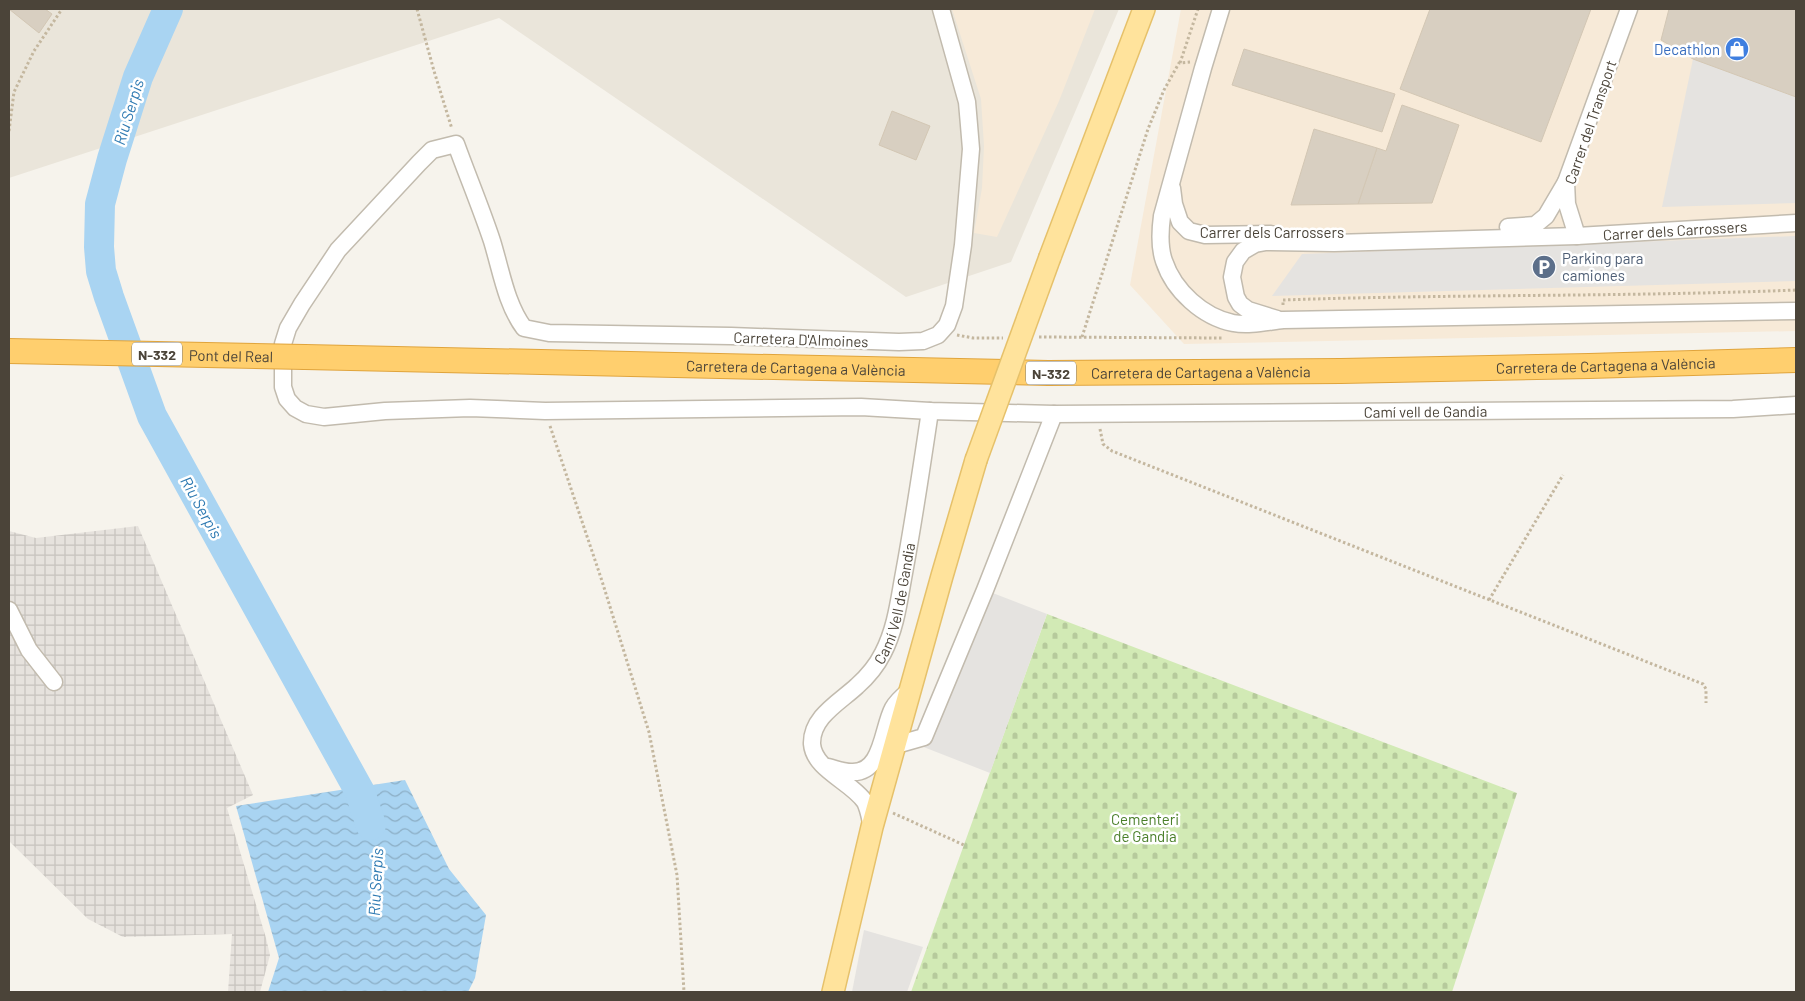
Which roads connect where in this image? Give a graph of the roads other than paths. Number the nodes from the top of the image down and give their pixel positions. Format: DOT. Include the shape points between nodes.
graph roads {
  1 [pos="941,9"];
  2 [pos="1144,9"];
  3 [pos="1221,9"];
  4 [pos="1629,9"];
  5 [pos="456,144"];
  6 [pos="1171,182"];
  7 [pos="1566,182"];
  8 [pos="1796,223"];
  9 [pos="1577,236"];
  10 [pos="1796,311"];
  11 [pos="1283,320"];
  12 [pos="9,351"];
  13 [pos="305,357"];
  14 [pos="1796,360"];
  15 [pos="1796,404"];
  16 [pos="930,411"];
  17 [pos="1054,414"];
  18 [pos="9,610"];
  19 [pos="54,682"];
  20 [pos="910,691"];
  21 [pos="896,745"];
  22 [pos="823,765"];
  23 [pos="872,828"];
  24 [pos="833,992"];
  1 -- 5 [label="street, Carretera D'Almoines" via="967,102 971,149 954,306 938,335 923,341 549,333 524,328 510,299 480,204"];
  2 -- 20 [label="main road, bridge" via="976,460"];
  3 -- 6 [label="street, Carrer dels Carrossers"];
  4 -- 7 [label="street, Carrer del Transport"];
  5 -- 16 [label="street, Camí vell de Gandia" via="432,150 398,185 338,250 302,304 283,344 282,387 295,408 324,417 470,408 545,411 861,407"];
  6 -- 7 [label="street, Carrer dels Carrossers" via="1180,222 1189,231 1253,235 1535,225 1546,216"];
  6 -- 11 [label="street" via="1162,216 1161,246 1164,262 1184,293 1204,311 1223,320 1248,325"];
  7 -- 9 [label="street, Carrer del Transport" via="1567,204"];
  8 -- 9 [label="street, Carrer dels Carrossers"];
  9 -- 11 [label="street, Carrer dels Carrossers" via="1255,244 1235,262 1232,278 1236,297 1248,310"];
  10 -- 11 [label="street"];
  12 -- 13 [label="highway, Pont del Real / N-332, bridge"];
  13 -- 14 [label="highway, Carretera de Cartagena a València / N-332" via="1048,373 1341,371"];
  15 -- 17 [label="street, Camí vell de Gandia" via="1733,409"];
  16 -- 17 [label="street, Camí vell de Gandia"];
  16 -- 22 [label="street, Camí Vell de Gandia" via="912,535 895,621 875,664 859,684 818,722 812,735 812,746"];
  17 -- 21 [label="street" via="924,737"];
  18 -- 19 [label="street" via="29,650"];
  20 -- 21 [label="main road"];
  20 -- 22 [label="street" via="893,707 877,755 865,770 852,772"];
  21 -- 23 [label="main road"];
  22 -- 23 [label="street, Camí Vell de Gandia" via="858,794 868,811"];
  23 -- 24 [label="main road"];
}
